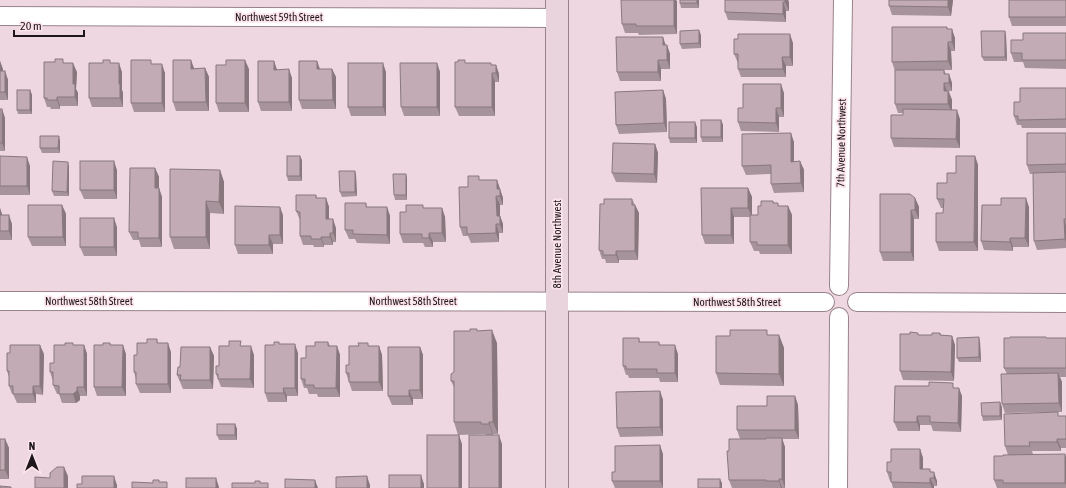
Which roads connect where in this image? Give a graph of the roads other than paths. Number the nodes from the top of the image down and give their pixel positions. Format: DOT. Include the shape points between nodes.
graph roads {
  1 [pos="843,0"];
  2 [pos="557,9"];
  3 [pos="0,16"];
  4 [pos="839,286"];
  5 [pos="0,301"];
  6 [pos="558,301"];
  7 [pos="825,302"];
  8 [pos="856,302"];
  9 [pos="1066,303"];
  10 [pos="839,317"];
  11 [pos="557,488"];
  12 [pos="838,488"];
  1 -- 4 [label="street, 7th Avenue Northwest"];
  2 -- 3 [label="street, Northwest 59th Street"];
  2 -- 6 [label="main road, 8th Avenue Northwest"];
  4 -- 7 [label="street" via="830,291"];
  4 -- 8 [label="street" via="849,288"];
  5 -- 6 [label="street, Northwest 58th Street"];
  6 -- 7 [label="street, Northwest 58th Street"];
  6 -- 11 [label="main road, 8th Avenue Northwest"];
  7 -- 10 [label="street" via="830,313"];
  8 -- 9 [label="street"];
  8 -- 10 [label="street" via="853,312"];
  10 -- 12 [label="street"];
}
